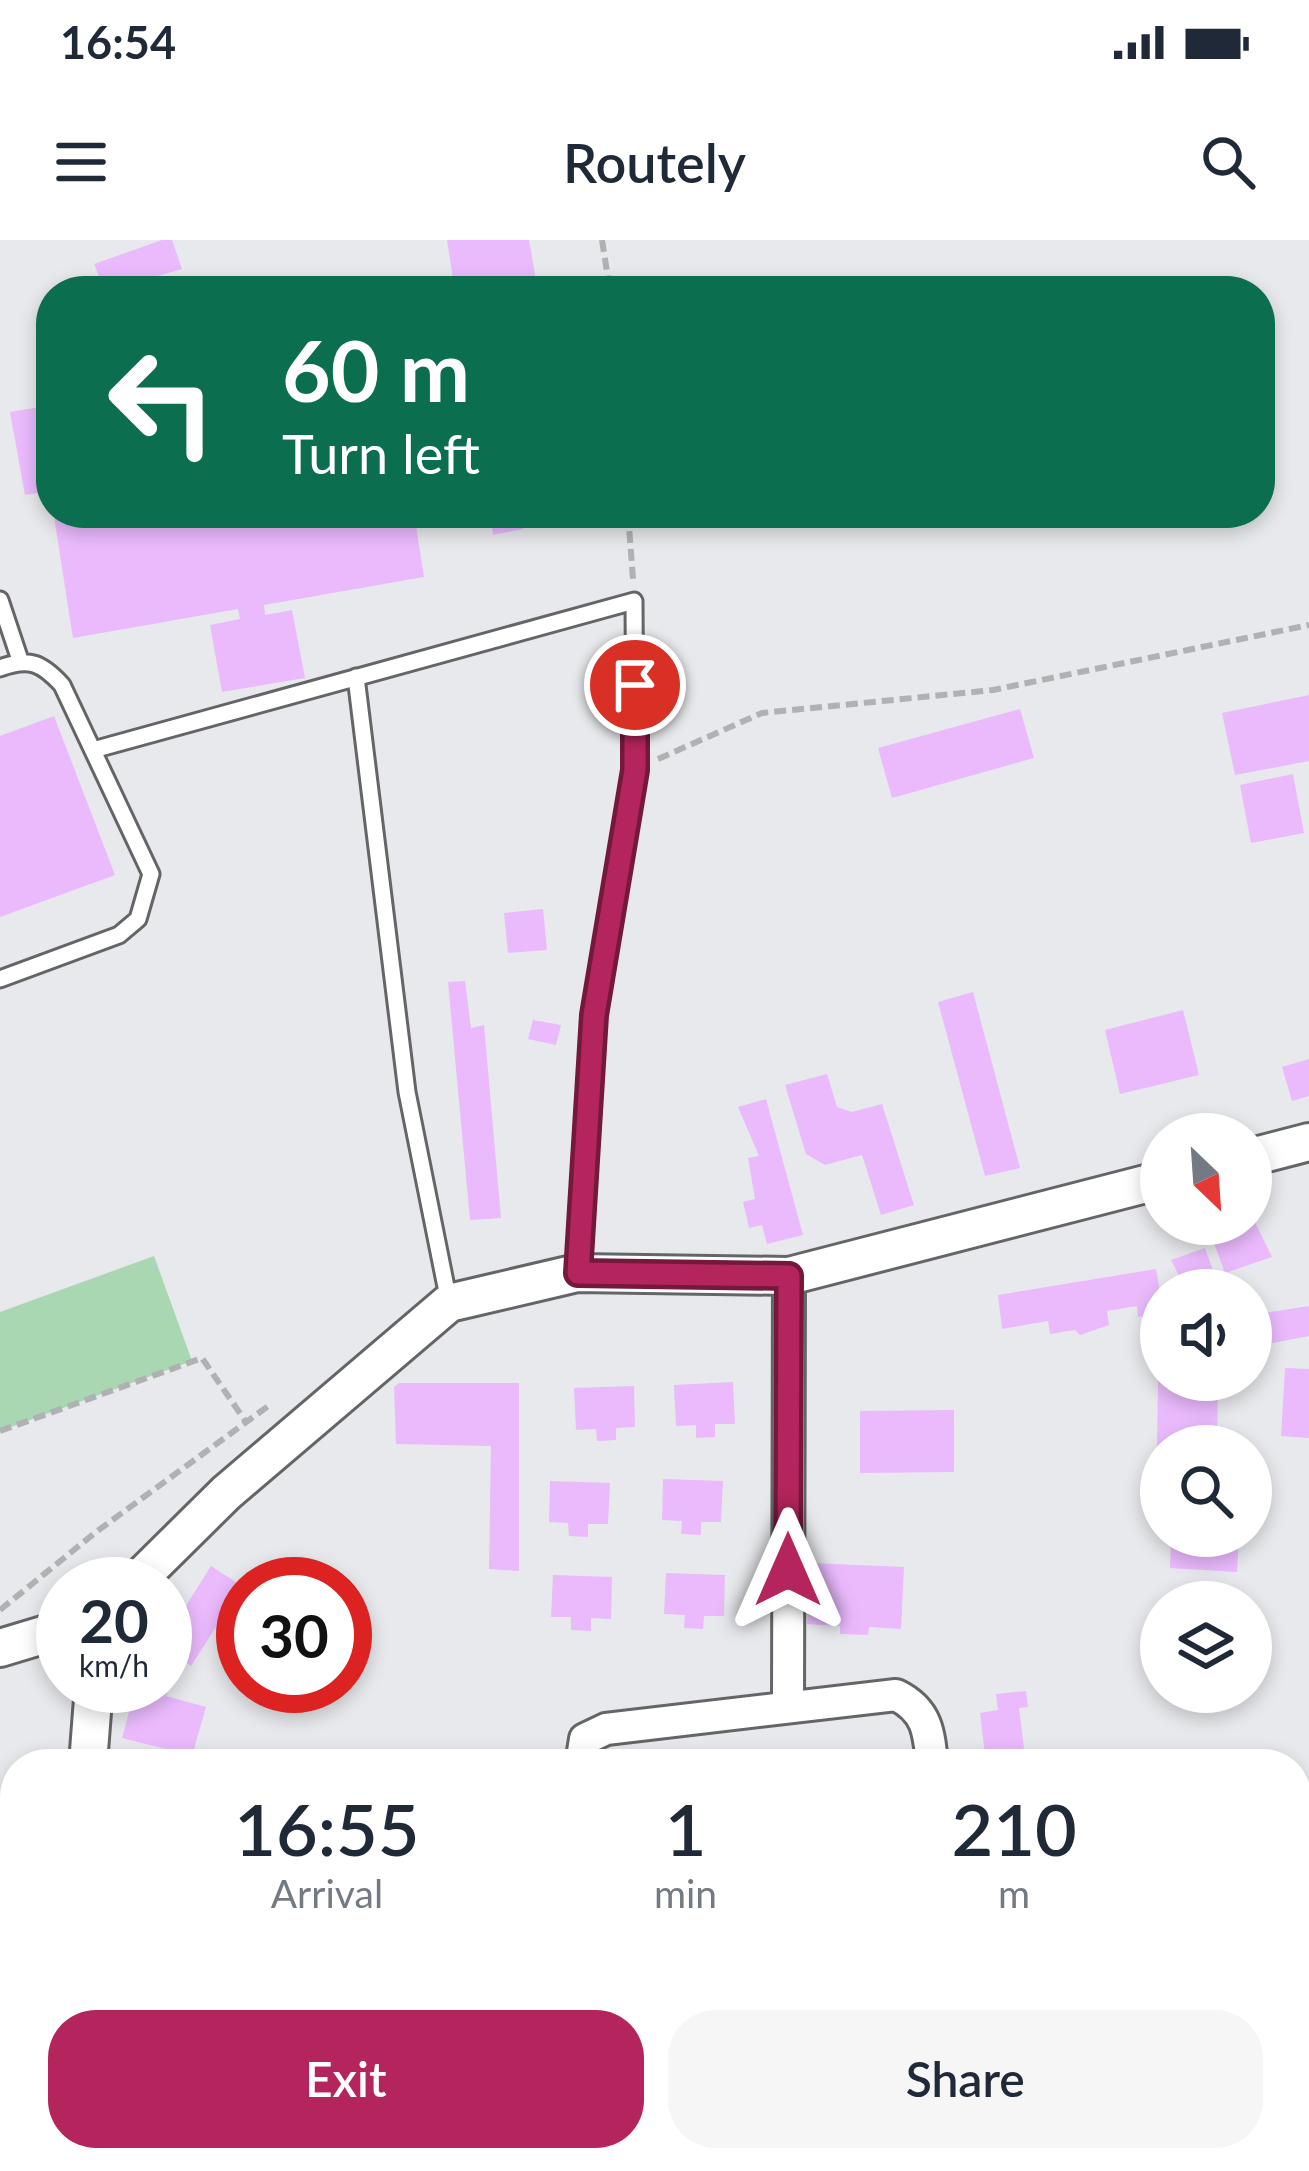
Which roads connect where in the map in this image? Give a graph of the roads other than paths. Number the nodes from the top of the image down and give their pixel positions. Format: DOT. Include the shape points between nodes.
graph roads {
  1 [pos="0,600"];
  2 [pos="20,660"];
  3 [pos="0,668"];
  4 [pos="356,677"];
  5 [pos="92,750"];
  6 [pos="0,979"];
  7 [pos="1309,1142"];
  8 [pos="1272,1152"];
  9 [pos="1140,1185"];
  10 [pos="578,1273"];
  11 [pos="789,1276"];
  12 [pos="449,1303"];
  13 [pos="161,1557"];
  14 [pos="36,1637"];
  15 [pos="0,1648"];
  16 [pos="788,1704"];
  17 [pos="92,1713"];
  18 [pos="89,1749"];
  19 [pos="584,1749"];
  20 [pos="930,1749"];
  1 -- 2 [label="lane"];
  2 -- 3 [label="lane"];
  2 -- 5 [label="lane" via="43,665 62,685"];
  4 -- 5 [label="lane"];
  4 -- 10 [label="lane" via="634,601 635,770 594,1015"];
  4 -- 12 [label="lane" via="407,1092"];
  5 -- 6 [label="lane" via="151,874 147,898 119,935"];
  7 -- 8 [label="street"];
  9 -- 11 [label="street"];
  10 -- 11 [label="street"];
  10 -- 12 [label="street"];
  11 -- 16 [label="street"];
  12 -- 13 [label="street"];
  14 -- 15 [label="street"];
  16 -- 19 [label="street" via="606,1729 586,1739"];
  16 -- 20 [label="street" via="896,1695 916,1705"];
  17 -- 18 [label="street"];
}
